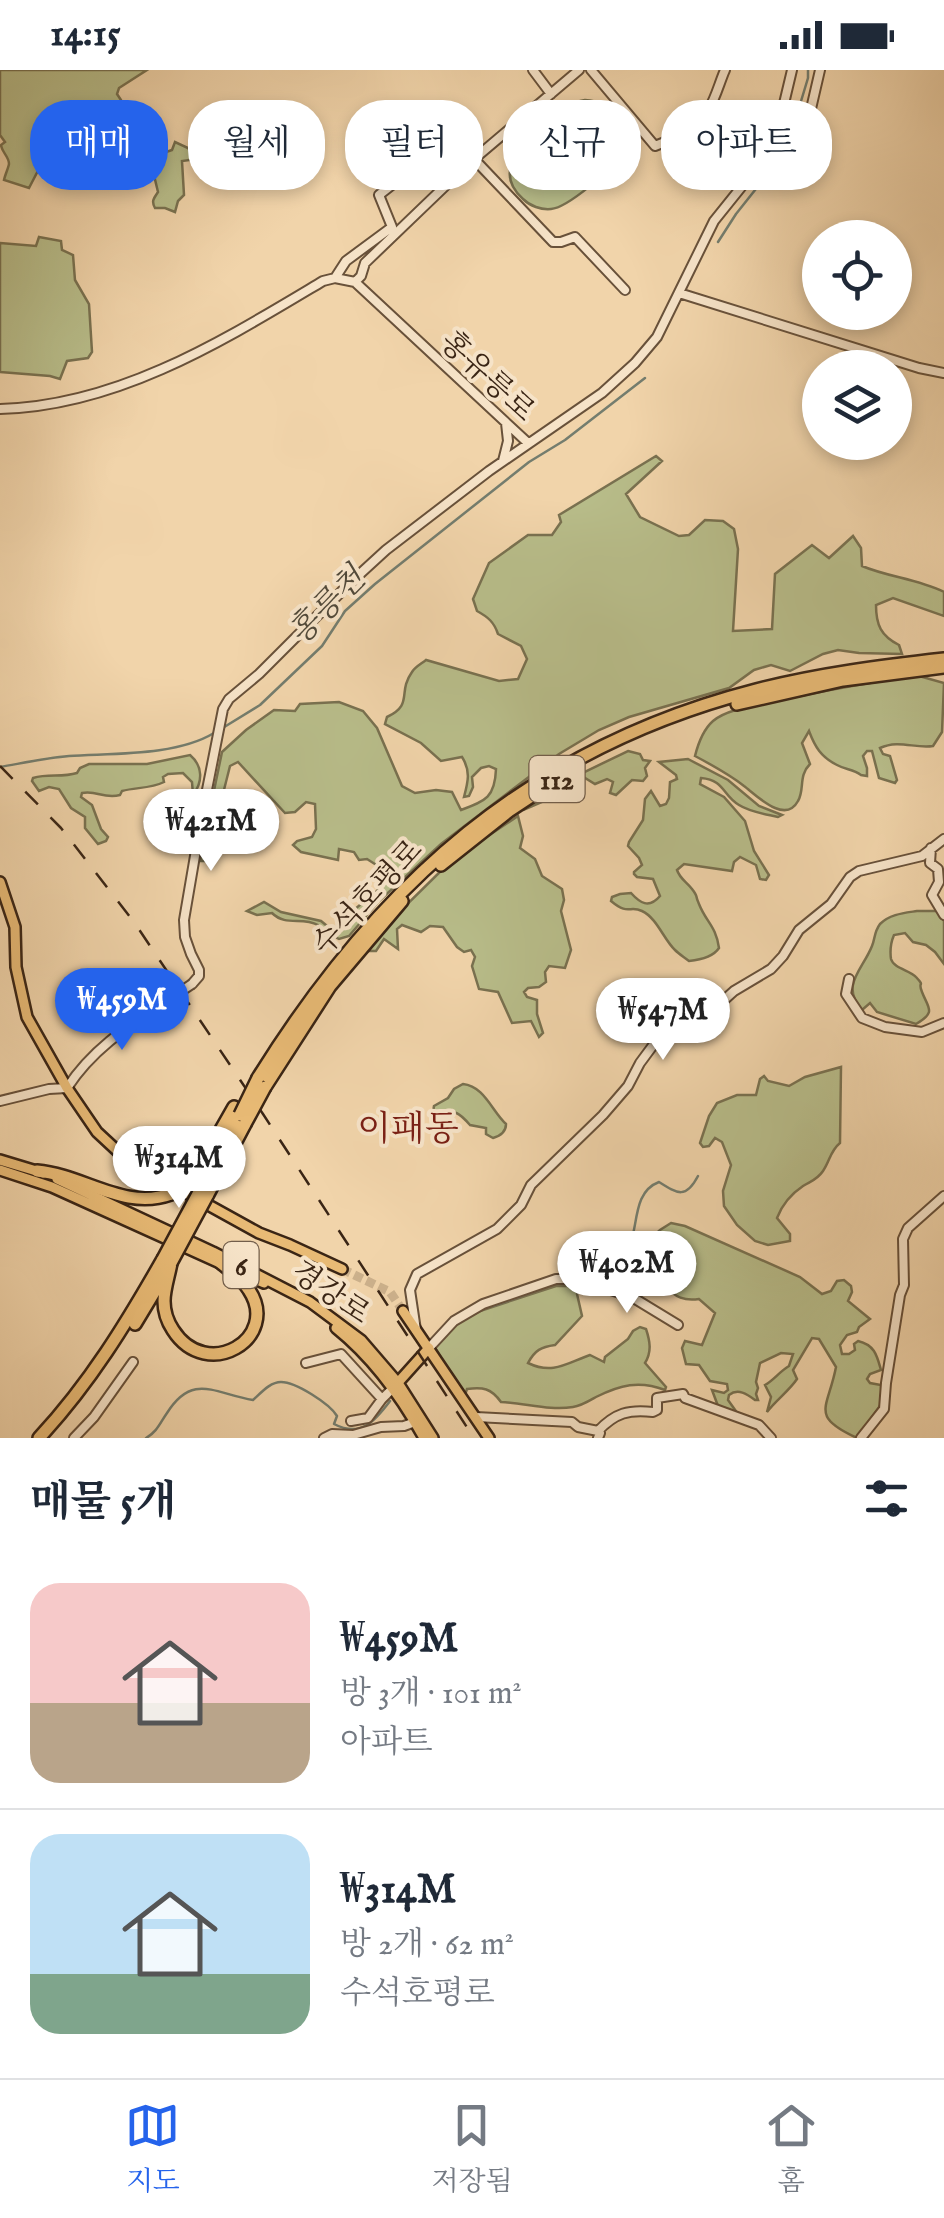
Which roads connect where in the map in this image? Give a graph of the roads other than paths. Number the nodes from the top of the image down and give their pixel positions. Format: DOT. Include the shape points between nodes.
graph roads {
  1 [pos="533,70"];
  2 [pos="579,70"];
  3 [pos="591,70"];
  4 [pos="725,70"];
  5 [pos="792,70"];
  6 [pos="820,70"];
  7 [pos="552,94"];
  8 [pos="785,100"];
  9 [pos="814,100"];
  10 [pos="483,153"];
  11 [pos="483,168"];
  12 [pos="385,190"];
  13 [pos="443,190"];
  14 [pos="739,190"];
  15 [pos="335,278"];
  16 [pos="355,282"];
  17 [pos="624,290"];
  18 [pos="682,294"];
  19 [pos="944,372"];
  20 [pos="0,408"];
  21 [pos="506,423"];
  22 [pos="528,443"];
  23 [pos="503,461"];
  24 [pos="944,659"];
  25 [pos="944,667"];
  26 [pos="944,840"];
  27 [pos="931,848"];
  28 [pos="0,882"];
  29 [pos="944,915"];
  30 [pos="849,980"];
  31 [pos="944,1023"];
  32 [pos="274,1062"];
  33 [pos="67,1088"];
  34 [pos="0,1101"];
  35 [pos="240,1115"];
  36 [pos="0,1160"];
  37 [pos="0,1170"];
  38 [pos="38,1171"];
  39 [pos="944,1196"];
  40 [pos="167,1261"];
  41 [pos="222,1263"];
  42 [pos="342,1269"];
  43 [pos="403,1311"];
  44 [pos="678,1324"];
  45 [pos="416,1330"];
  46 [pos="429,1348"];
  47 [pos="133,1362"];
  48 [pos="306,1363"];
  49 [pos="395,1386"];
  50 [pos="382,1399"];
  51 [pos="476,1417"];
  52 [pos="351,1421"];
  53 [pos="415,1422"];
  54 [pos="598,1434"];
  55 [pos="39,1438"];
  56 [pos="48,1438"];
  57 [pos="74,1438"];
  58 [pos="324,1438"];
  59 [pos="424,1438"];
  60 [pos="433,1438"];
  61 [pos="490,1438"];
  62 [pos="771,1438"];
  63 [pos="861,1438"];
  1 -- 7 [label="street"];
  2 -- 7 [label="street"];
  3 -- 4 [label="street" via="655,146 711,106"];
  5 -- 8 [label="street, 홍유릉로"];
  6 -- 9 [label="street"];
  7 -- 10 [label="street"];
  11 -- 17 [label="street" via="553,242 574,237"];
  12 -- 15 [label="street" via="379,195 392,227 346,261"];
  13 -- 16 [label="street" via="365,263"];
  14 -- 18 [label="street, 홍유릉로" via="714,221"];
  15 -- 16 [label="street"];
  15 -- 20 [label="street" via="216,344 126,384 68,402"];
  16 -- 21 [label="street, 홍유릉로"];
  18 -- 19 [label="street"];
  18 -- 22 [label="street, 홍유릉로" via="636,364"];
  21 -- 22 [label="street, 홍유릉로"];
  21 -- 23 [label="street"];
  22 -- 23 [label="street"];
  23 -- 33 [label="street, bridge" via="374,561 229,699 184,920 198,976 104,1044"];
  24 -- 32 [label="highway, 수석호평로 / 112" via="827,674 691,710 538,782 452,844 378,915 314,992"];
  25 -- 32 [label="highway, 수석호평로 / 112" via="736,704 627,744 559,778 462,846 408,894"];
  26 -- 27 [label="street"];
  27 -- 29 [label="street" via="939,882 932,895"];
  27 -- 45 [label="street" via="859,871 798,930 771,969 724,1000 677,1013 628,1086 531,1185 521,1205 496,1229 417,1274 410,1290"];
  28 -- 33 [label="main road" via="15,927 26,1018"];
  30 -- 31 [label="street" via="846,994 862,1018 922,1032"];
  32 -- 35 [label="highway, 수석호평로 / 112, bridge"];
  32 -- 35 [label="highway, 수석호평로 / 112, bridge"];
  33 -- 34 [label="street"];
  33 -- 42 [label="main road" via="96,1132 126,1158 259,1234"];
  35 -- 38 [label="highway, bridge" via="197,1172 171,1194 129,1199"];
  35 -- 40 [label="highway, 수석호평로 / 112, bridge"];
  36 -- 38 [label="main road, 경강로 / 6"];
  37 -- 41 [label="main road, 경강로 / 6"];
  38 -- 49 [label="main road, 경강로 / 6" via="310,1302 361,1340"];
  39 -- 63 [label="street" via="903,1240 904,1285 884,1409"];
  40 -- 41 [label="highway" via="167,1320 191,1348 220,1355 246,1340 256,1312 250,1290"];
  40 -- 55 [label="highway, 수석호평로 / 112"];
  40 -- 56 [label="highway, 수석호평로 / 112" via="97,1380"];
  41 -- 49 [label="main road, 경강로 / 6" via="318,1314"];
  43 -- 45 [label="main road"];
  44 -- 46 [label="street" via="584,1280 556,1280 482,1304"];
  45 -- 46 [label="main road"];
  46 -- 49 [label="main road"];
  46 -- 51 [label="main road"];
  47 -- 57 [label="street"];
  48 -- 50 [label="street, 경강로" via="343,1355"];
  49 -- 50 [label="street"];
  49 -- 53 [label="main road, 경강로 / 6"];
  49 -- 60 [label="main road, 경강로 / 6"];
  50 -- 52 [label="street" via="368,1418"];
  51 -- 54 [label="street" via="572,1422"];
  51 -- 61 [label="main road"];
  53 -- 58 [label="street"];
  53 -- 59 [label="main road, 경강로 / 6"];
  54 -- 62 [label="street" via="620,1413 653,1412 656,1398 684,1394 759,1425"];
}
